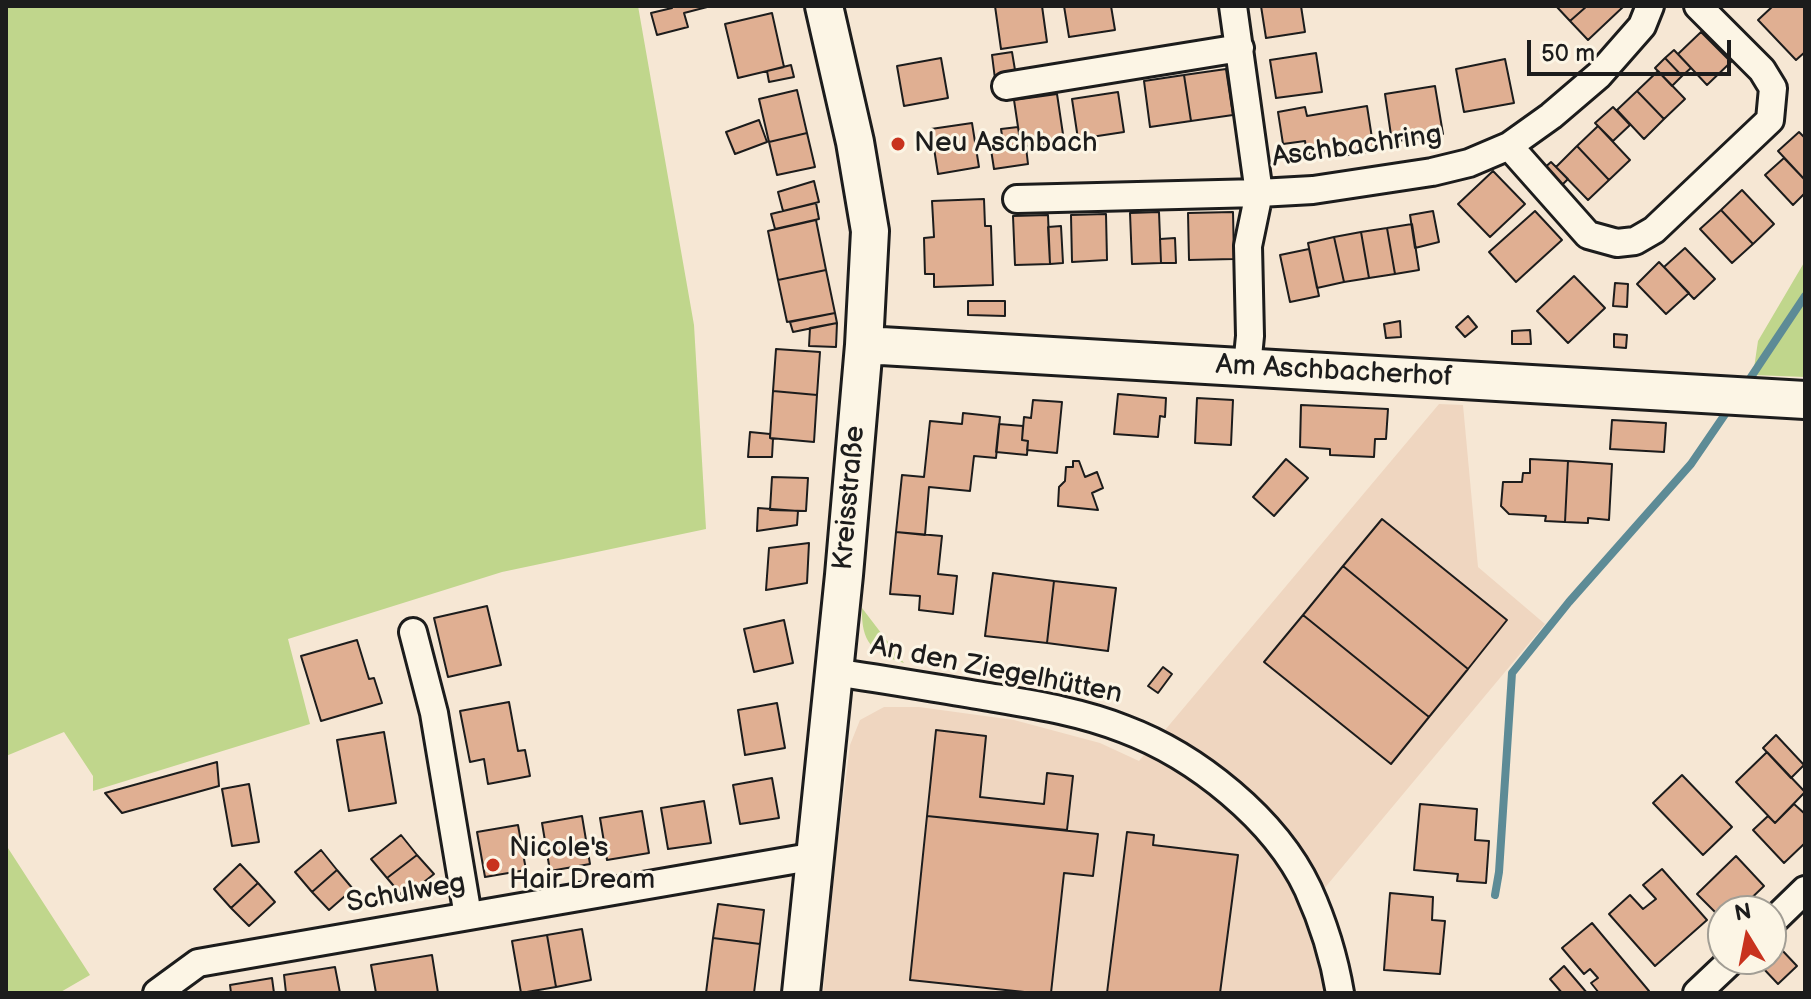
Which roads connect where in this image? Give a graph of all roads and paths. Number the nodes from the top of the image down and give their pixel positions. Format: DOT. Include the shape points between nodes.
graph roads {
  1 [pos="824,6"];
  2 [pos="1233,6"];
  3 [pos="1650,6"];
  4 [pos="1698,6"];
  5 [pos="1240,48"];
  6 [pos="1006,86"];
  7 [pos="1509,146"];
  8 [pos="1259,193"];
  9 [pos="1017,199"];
  10 [pos="864,345"];
  11 [pos="1247,367"];
  12 [pos="1805,400"];
  13 [pos="413,632"];
  14 [pos="833,672"];
  15 [pos="816,856"];
  16 [pos="1805,890"];
  17 [pos="1787,907"];
  18 [pos="468,916"];
  19 [pos="1716,975"];
  20 [pos="157,993"];
  21 [pos="801,993"];
  22 [pos="1340,993"];
  23 [pos="1697,993"];
  1 -- 10 [label="street, Kreisstraße" via="870,231"];
  2 -- 5 [label="street, Aschbachring"];
  3 -- 7 [label="street, Aschbachring" via="1642,26 1599,75"];
  4 -- 7 [label="street" via="1762,70 1773,88 1770,120 1654,230 1635,241 1617,243 1588,235"];
  5 -- 6 [label="street"];
  5 -- 8 [label="street, Aschbachring"];
  7 -- 8 [label="street, Aschbachring" via="1432,172"];
  8 -- 9 [label="street, Aschbachring"];
  8 -- 11 [label="street, Aschbachring" via="1248,246"];
  10 -- 11 [label="street, Am Aschbacherhof"];
  10 -- 14 [label="street, Kreisstraße"];
  11 -- 12 [label="street, Am Aschbacherhof"];
  13 -- 18 [label="street" via="434,713"];
  14 -- 15 [label="street, Kreisstraße"];
  14 -- 22 [label="street, An den Ziegelhütten" via="1076,714 1124,729 1212,777 1286,852 1328,939"];
  15 -- 18 [label="street, Schulweg"];
  15 -- 21 [label="street, Kreisstraße"];
  16 -- 17 [label="street"];
  18 -- 20 [label="street, Schulweg" via="198,963"];
  19 -- 23 [label="street"];
}
